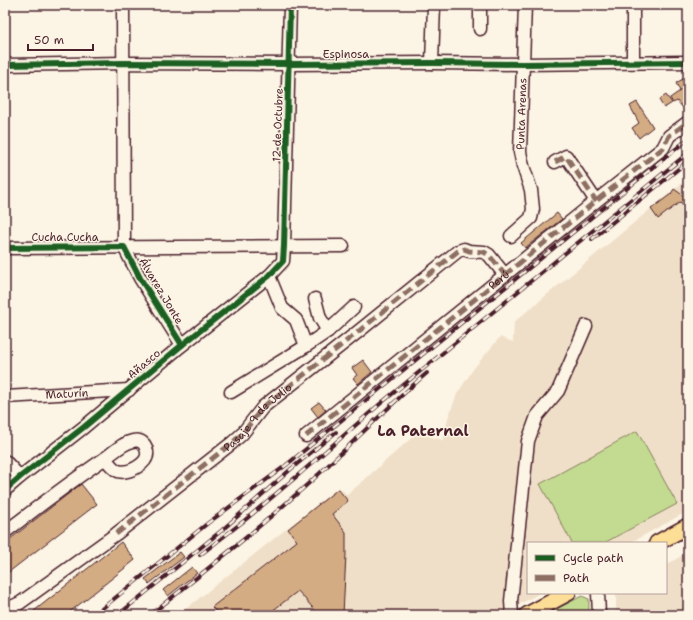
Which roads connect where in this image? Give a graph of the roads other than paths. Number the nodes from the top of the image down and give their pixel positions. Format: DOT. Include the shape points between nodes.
graph roads {
  1 [pos="123,5"];
  2 [pos="290,5"];
  3 [pos="434,5"];
  4 [pos="480,5"];
  5 [pos="525,5"];
  6 [pos="633,5"];
  7 [pos="480,29"];
  8 [pos="633,62"];
  9 [pos="687,62"];
  10 [pos="124,63"];
  11 [pos="432,63"];
  12 [pos="289,64"];
  13 [pos="523,64"];
  14 [pos="5,65"];
  15 [pos="688,122"];
  16 [pos="555,162"];
  17 [pos="596,201"];
  18 [pos="511,236"];
  19 [pos="284,246"];
  20 [pos="343,246"];
  21 [pos="124,247"];
  22 [pos="5,248"];
  23 [pos="505,275"];
  24 [pos="269,276"];
  25 [pos="315,299"];
  26 [pos="354,307"];
  27 [pos="586,326"];
  28 [pos="328,331"];
  29 [pos="182,345"];
  30 [pos="306,346"];
  31 [pos="129,390"];
  32 [pos="231,392"];
  33 [pos="5,397"];
  34 [pos="306,436"];
  35 [pos="105,458"];
  36 [pos="5,461"];
  37 [pos="20,476"];
  38 [pos="6,486"];
  39 [pos="688,526"];
  40 [pos="5,532"];
  41 [pos="659,542"];
  42 [pos="566,594"];
  43 [pos="598,594"];
  44 [pos="5,610"];
  45 [pos="512,615"];
  46 [pos="527,615"];
  47 [pos="599,615"];
  1 -- 10 [label="street, Álvarez Jonte"];
  2 -- 12 [label="street, 12 de Octubre"];
  3 -- 11 [label="street"];
  4 -- 7 [label="street"];
  5 -- 13 [label="street, Punta Arenas"];
  6 -- 8 [label="street"];
  8 -- 9 [label="street, Espinosa"];
  8 -- 13 [label="street, Espinosa"];
  10 -- 12 [label="street, Espinosa"];
  10 -- 14 [label="street, Espinosa"];
  10 -- 21 [label="street, Álvarez Jonte"];
  11 -- 12 [label="street, Espinosa"];
  11 -- 13 [label="street, Espinosa"];
  12 -- 19 [label="street, 12 de Octubre"];
  13 -- 18 [label="street, Punta Arenas" via="520,152 534,209 531,218"];
  15 -- 17 [label="street, Perú" via="669,136 663,148"];
  16 -- 17 [label="street" via="566,156"];
  17 -- 23 [label="street, Perú"];
  19 -- 20 [label="street, Cucha Cucha"];
  19 -- 21 [label="street, Cucha Cucha"];
  19 -- 24 [label="street, Añasco" via="283,261"];
  21 -- 22 [label="street, Cucha Cucha"];
  21 -- 29 [label="street, Álvarez Jonte" via="140,278"];
  23 -- 34 [label="street, Perú"];
  23 -- 44 [label="street, Pasaje 9 de Julio" via="484,252 464,249 458,251 263,407 232,443 116,534 20,603"];
  24 -- 29 [label="street, Añasco"];
  24 -- 30 [label="street" via="282,308 296,320"];
  25 -- 28 [label="street" via="320,318"];
  26 -- 28 [label="street"];
  27 -- 45 [label="street" via="558,391 537,416 528,441 511,601"];
  28 -- 30 [label="street"];
  29 -- 31 [label="street, Añasco"];
  30 -- 32 [label="street"];
  31 -- 33 [label="street, Maturín"];
  31 -- 37 [label="street, Añasco"];
  35 -- 40 [label="street"];
  36 -- 37 [label="street"];
  37 -- 38 [label="street, Añasco"];
  39 -- 41 [label="main road"];
  42 -- 46 [label="main road"];
  43 -- 47 [label="street"];
}
